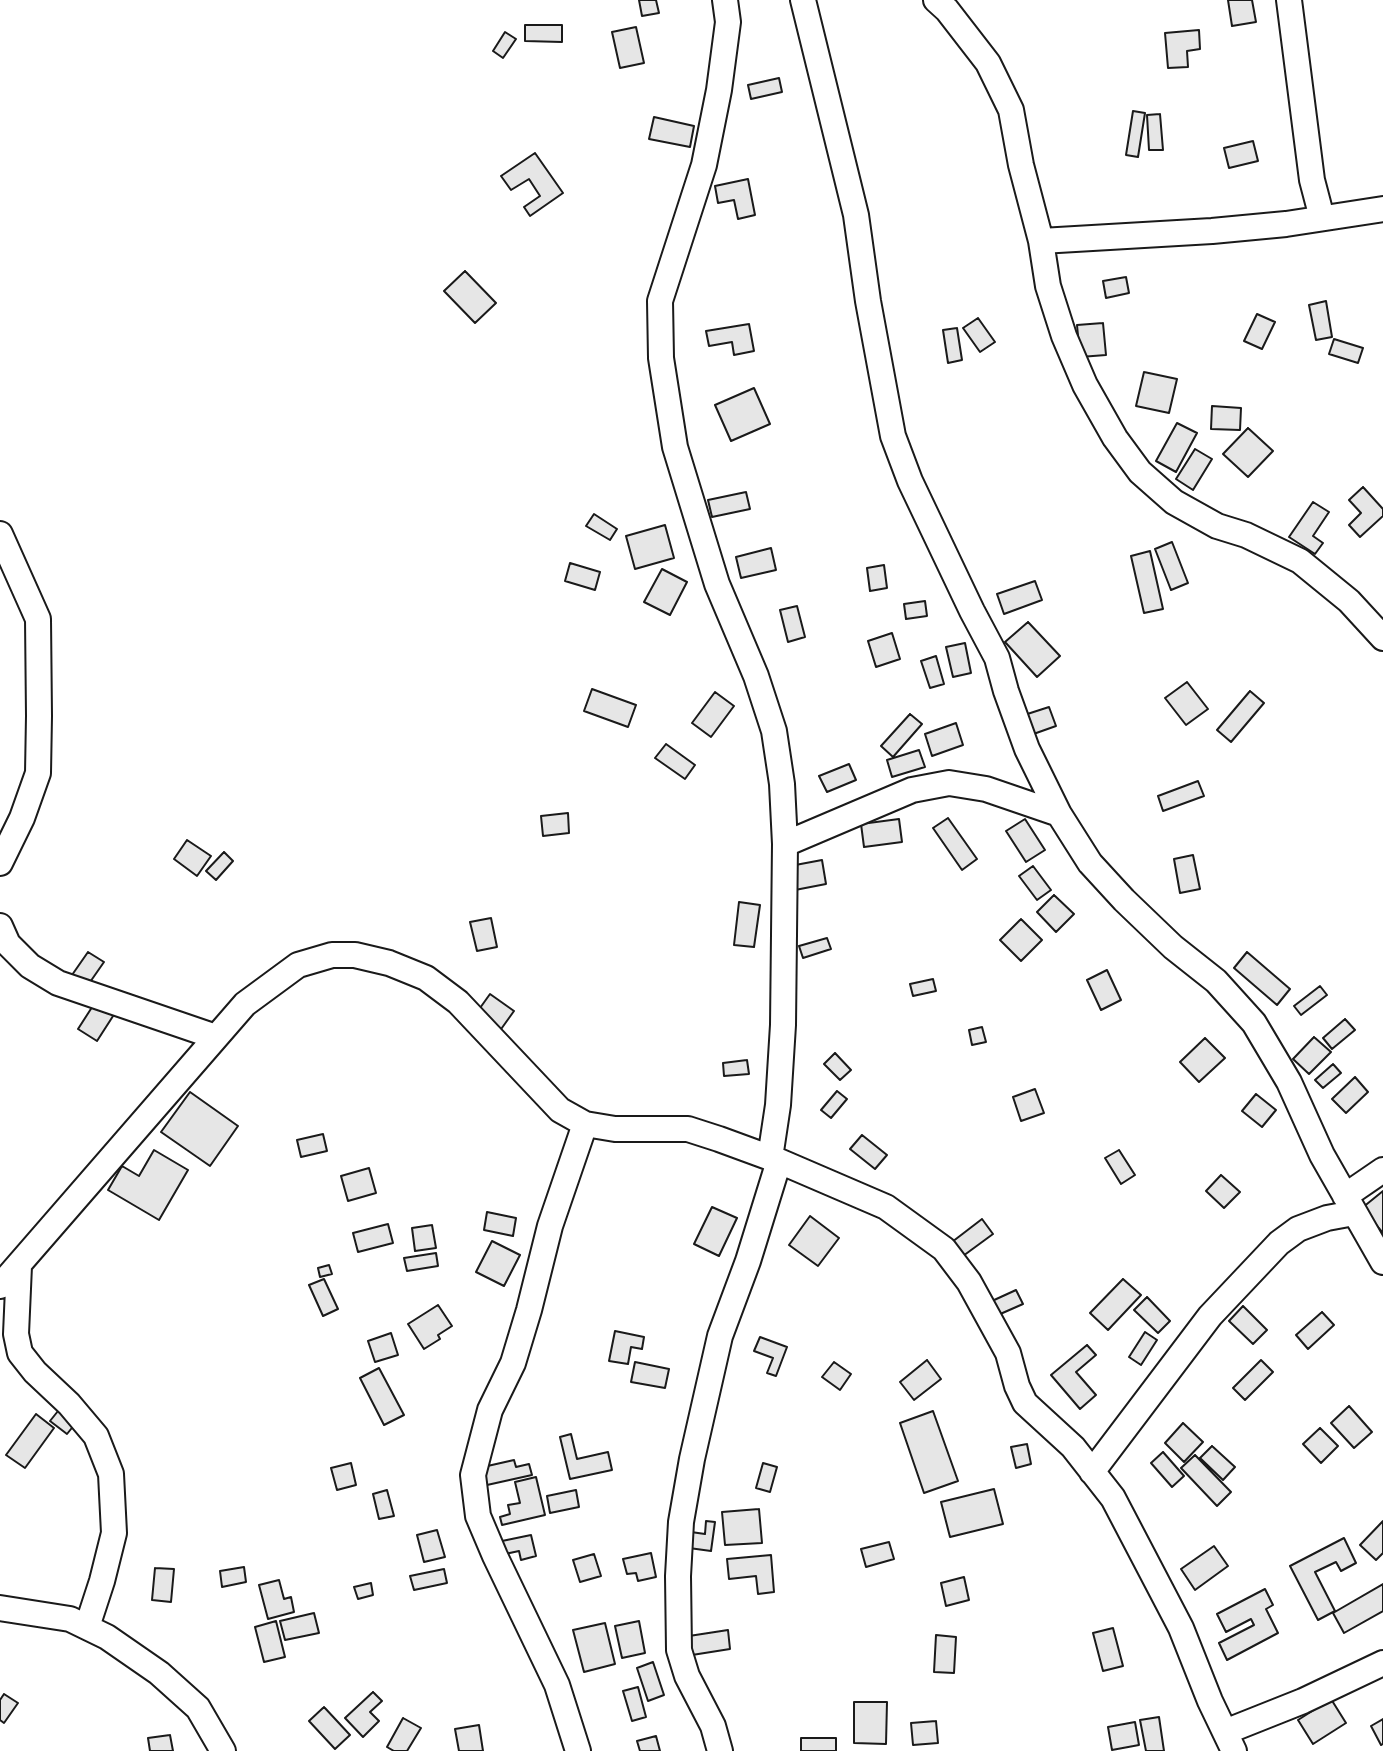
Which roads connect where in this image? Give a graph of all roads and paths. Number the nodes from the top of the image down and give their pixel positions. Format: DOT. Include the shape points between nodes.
graph roads {
  1 [pos="725,0"];
  2 [pos="803,0"];
  3 [pos="936,0"];
  4 [pos="1289,0"];
  5 [pos="1383,209"];
  6 [pos="1322,218"];
  7 [pos="1041,241"];
  8 [pos="0,534"];
  9 [pos="1383,638"];
  10 [pos="1059,814"];
  11 [pos="785,844"];
  12 [pos="0,863"];
  13 [pos="0,926"];
  14 [pos="216,1037"];
  15 [pos="585,1124"];
  16 [pos="775,1159"];
  17 [pos="1383,1170"];
  18 [pos="1350,1204"];
  19 [pos="1383,1262"];
  20 [pos="19,1266"];
  21 [pos="0,1286"];
  22 [pos="10,1351"];
  23 [pos="1092,1472"];
  24 [pos="0,1608"];
  25 [pos="87,1627"];
  26 [pos="1383,1663"];
  27 [pos="1230,1741"];
  28 [pos="223,1751"];
  29 [pos="578,1751"];
  30 [pos="720,1751"];
  1 -- 11 [label="street" via="728,22 704,165 660,301 661,358 675,447 717,584 774,731"];
  2 -- 10 [label="street" via="856,215 893,436 910,481 998,658 1027,749"];
  3 -- 7 [label="street" via="988,63 1011,110"];
  4 -- 6 [label="street" via="1312,180"];
  5 -- 6 [label="street"];
  6 -- 7 [label="street" via="1212,231"];
  7 -- 9 [label="street" via="1048,286 1085,385 1140,472 1174,502 1217,526 1300,561 1349,601"];
  8 -- 12 [label="street" via="38,619 39,716 38,773"];
  10 -- 11 [label="street" via="986,789 949,783 912,790"];
  10 -- 18 [label="street" via="1090,863 1124,900 1216,981 1254,1023"];
  11 -- 16 [label="street" via="783,1025"];
  13 -- 14 [label="street" via="8,944 30,966 58,983"];
  14 -- 15 [label="street" via="245,1004 298,965 332,955 355,955 426,978 458,1002 560,1110"];
  14 -- 20 [label="street"];
  15 -- 16 [label="street" via="615,1129 688,1129"];
  15 -- 29 [label="street" via="550,1226 530,1310 513,1363 490,1410 473,1475 478,1516 556,1685"];
  16 -- 23 [label="street" via="886,1207 944,1250 969,1282 1008,1353 1025,1403 1073,1447"];
  16 -- 30 [label="street" via="748,1261 720,1336 681,1522 679,1650"];
  17 -- 18 [label="street"];
  18 -- 19 [label="street"];
  18 -- 23 [label="street" via="1298,1228 1279,1244 1210,1316"];
  20 -- 21 [label="street"];
  20 -- 22 [label="street" via="16,1334"];
  22 -- 25 [label="street" via="69,1404 96,1436 111,1474 114,1533"];
  23 -- 27 [label="street" via="1113,1498 1160,1586"];
  24 -- 25 [label="street" via="70,1619"];
  25 -- 28 [label="street" via="159,1673 198,1708"];
  26 -- 27 [label="street"];
}
